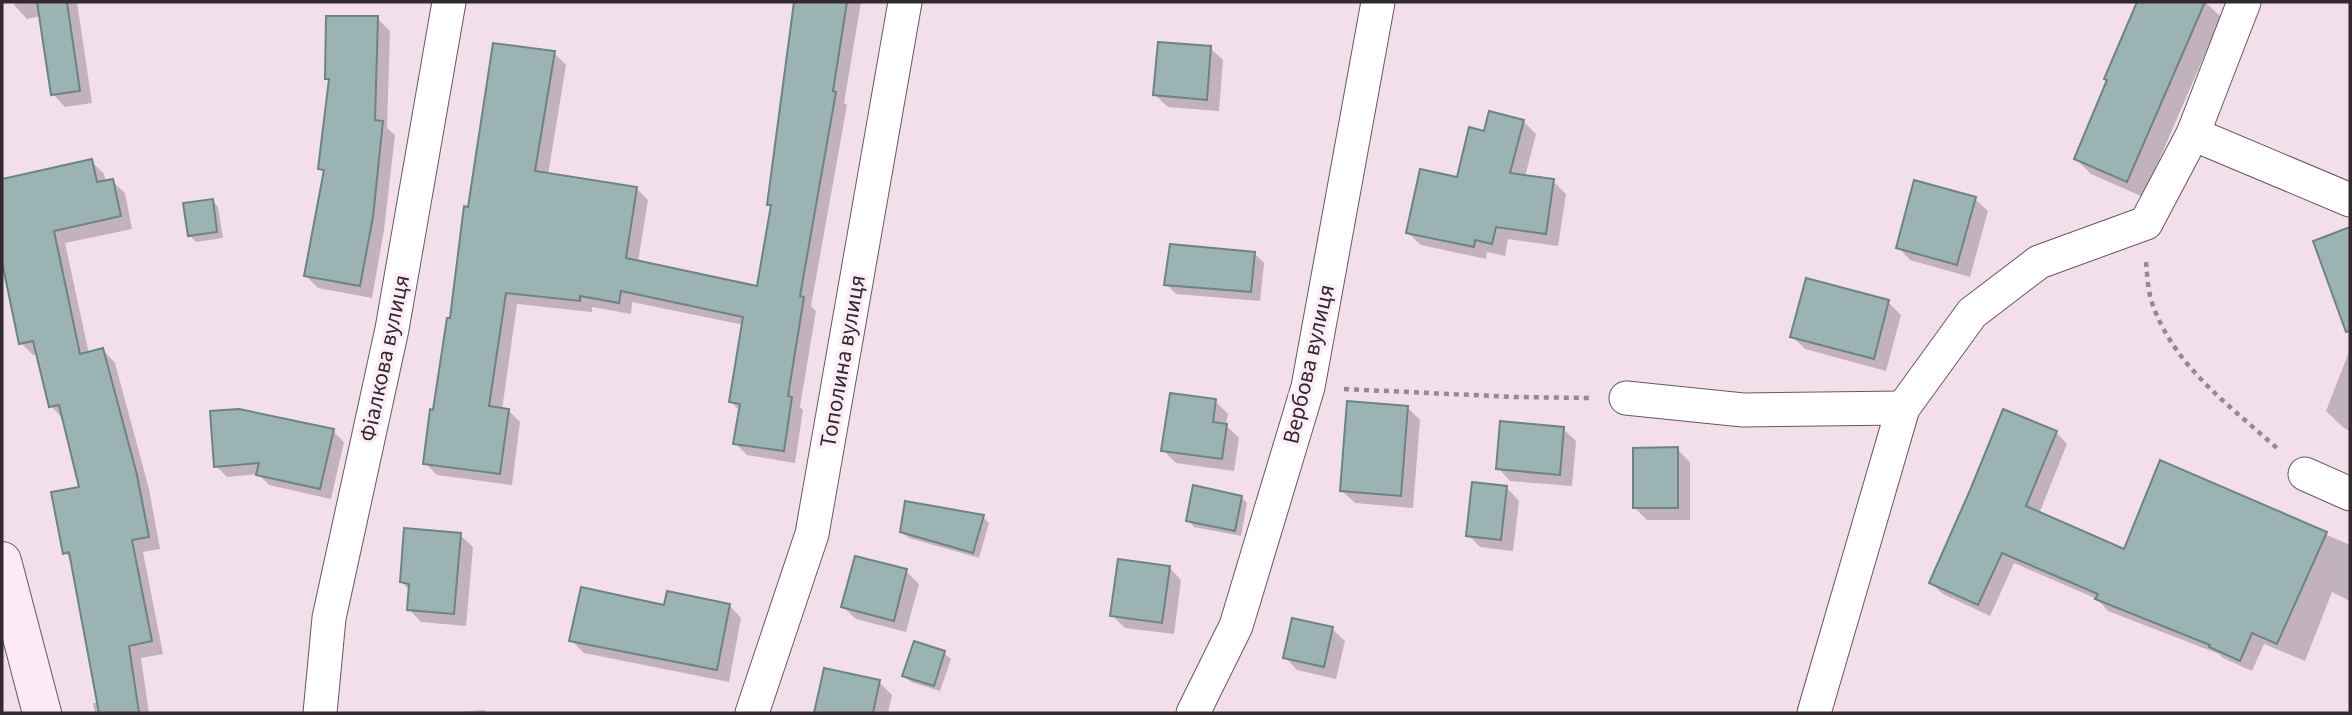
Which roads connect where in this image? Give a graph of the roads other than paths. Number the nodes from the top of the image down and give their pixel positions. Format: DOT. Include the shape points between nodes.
graph roads {
  1 [pos="449,2"];
  2 [pos="905,2"];
  3 [pos="1378,2"];
  4 [pos="2245,2"];
  5 [pos="2193,134"];
  6 [pos="2350,200"];
  7 [pos="1626,398"];
  8 [pos="1903,408"];
  9 [pos="2305,474"];
  10 [pos="2350,494"];
  11 [pos="2,561"];
  12 [pos="42,713"];
  13 [pos="320,713"];
  14 [pos="752,713"];
  15 [pos="1193,713"];
  16 [pos="1814,713"];
  1 -- 13 [label="street, Фіалкова вулиця" via="392,329 329,618"];
  2 -- 14 [label="street, Тополина вулиця" via="811,534"];
  3 -- 15 [label="street, Вербова вулиця" via="1308,387 1236,625"];
  4 -- 5 [label="street"];
  5 -- 6 [label="street"];
  5 -- 8 [label="street" via="2146,223 2039,262 1972,313"];
  7 -- 8 [label="street" via="1743,410"];
  8 -- 16 [label="street"];
  9 -- 10 [label="street"];
  11 -- 12 [label="street"];
}
